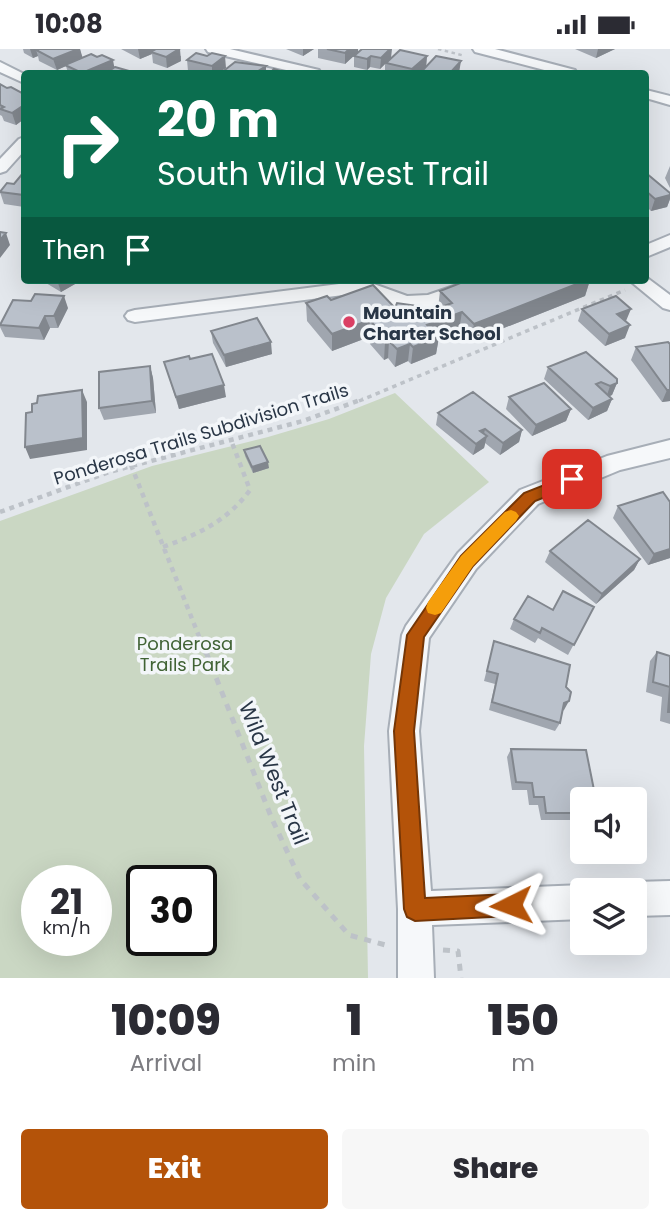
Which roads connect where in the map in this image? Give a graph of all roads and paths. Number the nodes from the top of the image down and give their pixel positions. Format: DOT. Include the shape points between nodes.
graph roads {
  1 [pos="213,49"];
  2 [pos="480,49"];
  3 [pos="517,53"];
  4 [pos="0,66"];
  5 [pos="301,70"];
  6 [pos="562,70"];
  7 [pos="21,77"];
  8 [pos="649,95"];
  9 [pos="670,101"];
  10 [pos="21,145"];
  11 [pos="0,168"];
  12 [pos="670,240"];
  13 [pos="649,250"];
  14 [pos="355,284"];
  15 [pos="364,284"];
  16 [pos="478,284"];
  17 [pos="633,284"];
  18 [pos="644,284"];
  19 [pos="670,304"];
  20 [pos="135,316"];
  21 [pos="231,440"];
  22 [pos="670,449"];
  23 [pos="131,465"];
  24 [pos="0,512"];
  25 [pos="163,547"];
  26 [pos="670,898"];
  27 [pos="647,899"];
  28 [pos="570,903"];
  29 [pos="415,909"];
  30 [pos="378,945"];
  31 [pos="457,951"];
  32 [pos="416,978"];
  33 [pos="461,978"];
  1 -- 5 [label="street"];
  2 -- 3 [label="street"];
  3 -- 6 [label="street"];
  4 -- 7 [label="street"];
  8 -- 9 [label="street"];
  10 -- 11 [label="street"];
  12 -- 13 [label="street"];
  14 -- 20 [label="street"];
  15 -- 16 [label="street" via="405,302 430,301"];
  17 -- 21 [label="path, Ponderosa Trails Subdivision Trails" via="352,404"];
  18 -- 19 [label="street"];
  21 -- 23 [label="path, Ponderosa Trails Subdivision Trails"];
  21 -- 25 [label="path" via="250,490 236,510 212,529"];
  22 -- 29 [label="street" via="615,462 529,497 467,561 416,635 404,731"];
  23 -- 24 [label="path, Ponderosa Trails Subdivision Trails"];
  23 -- 25 [label="path, Wild West Trail"];
  25 -- 30 [label="path, Wild West Trail" via="300,879 349,935"];
  26 -- 27 [label="street"];
  28 -- 29 [label="street"];
  29 -- 32 [label="street"];
  31 -- 33 [label="path"];
}
